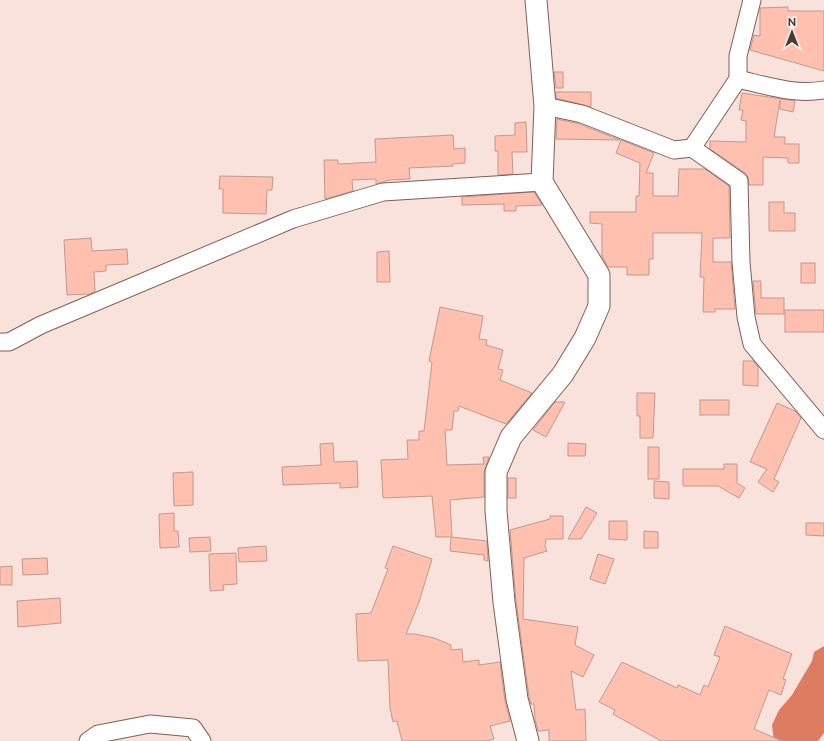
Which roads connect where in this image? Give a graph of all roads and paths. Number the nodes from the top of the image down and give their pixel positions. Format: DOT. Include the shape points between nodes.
graph roads {
  1 [pos="536,0"];
  2 [pos="752,0"];
  3 [pos="738,79"];
  4 [pos="824,90"];
  5 [pos="545,106"];
  6 [pos="692,148"];
  7 [pos="542,182"];
  8 [pos="0,342"];
  9 [pos="824,430"];
  10 [pos="88,741"];
  11 [pos="202,741"];
  12 [pos="528,741"];
  1 -- 5 [label="street"];
  2 -- 3 [label="street" via="738,56"];
  3 -- 4 [label="street" via="776,90 808,93"];
  3 -- 6 [label="street"];
  5 -- 6 [label="street" via="582,114 674,150"];
  5 -- 7 [label="street"];
  6 -- 9 [label="street" via="739,181 741,262 746,317 752,344"];
  7 -- 8 [label="street" via="383,192 293,218 53,320 9,342"];
  7 -- 12 [label="street" via="598,275 598,306 585,338 563,374 511,437 496,472 496,511 504,602 517,699"];
  10 -- 11 [label="street" via="98,734 150,724 193,728"];
}
